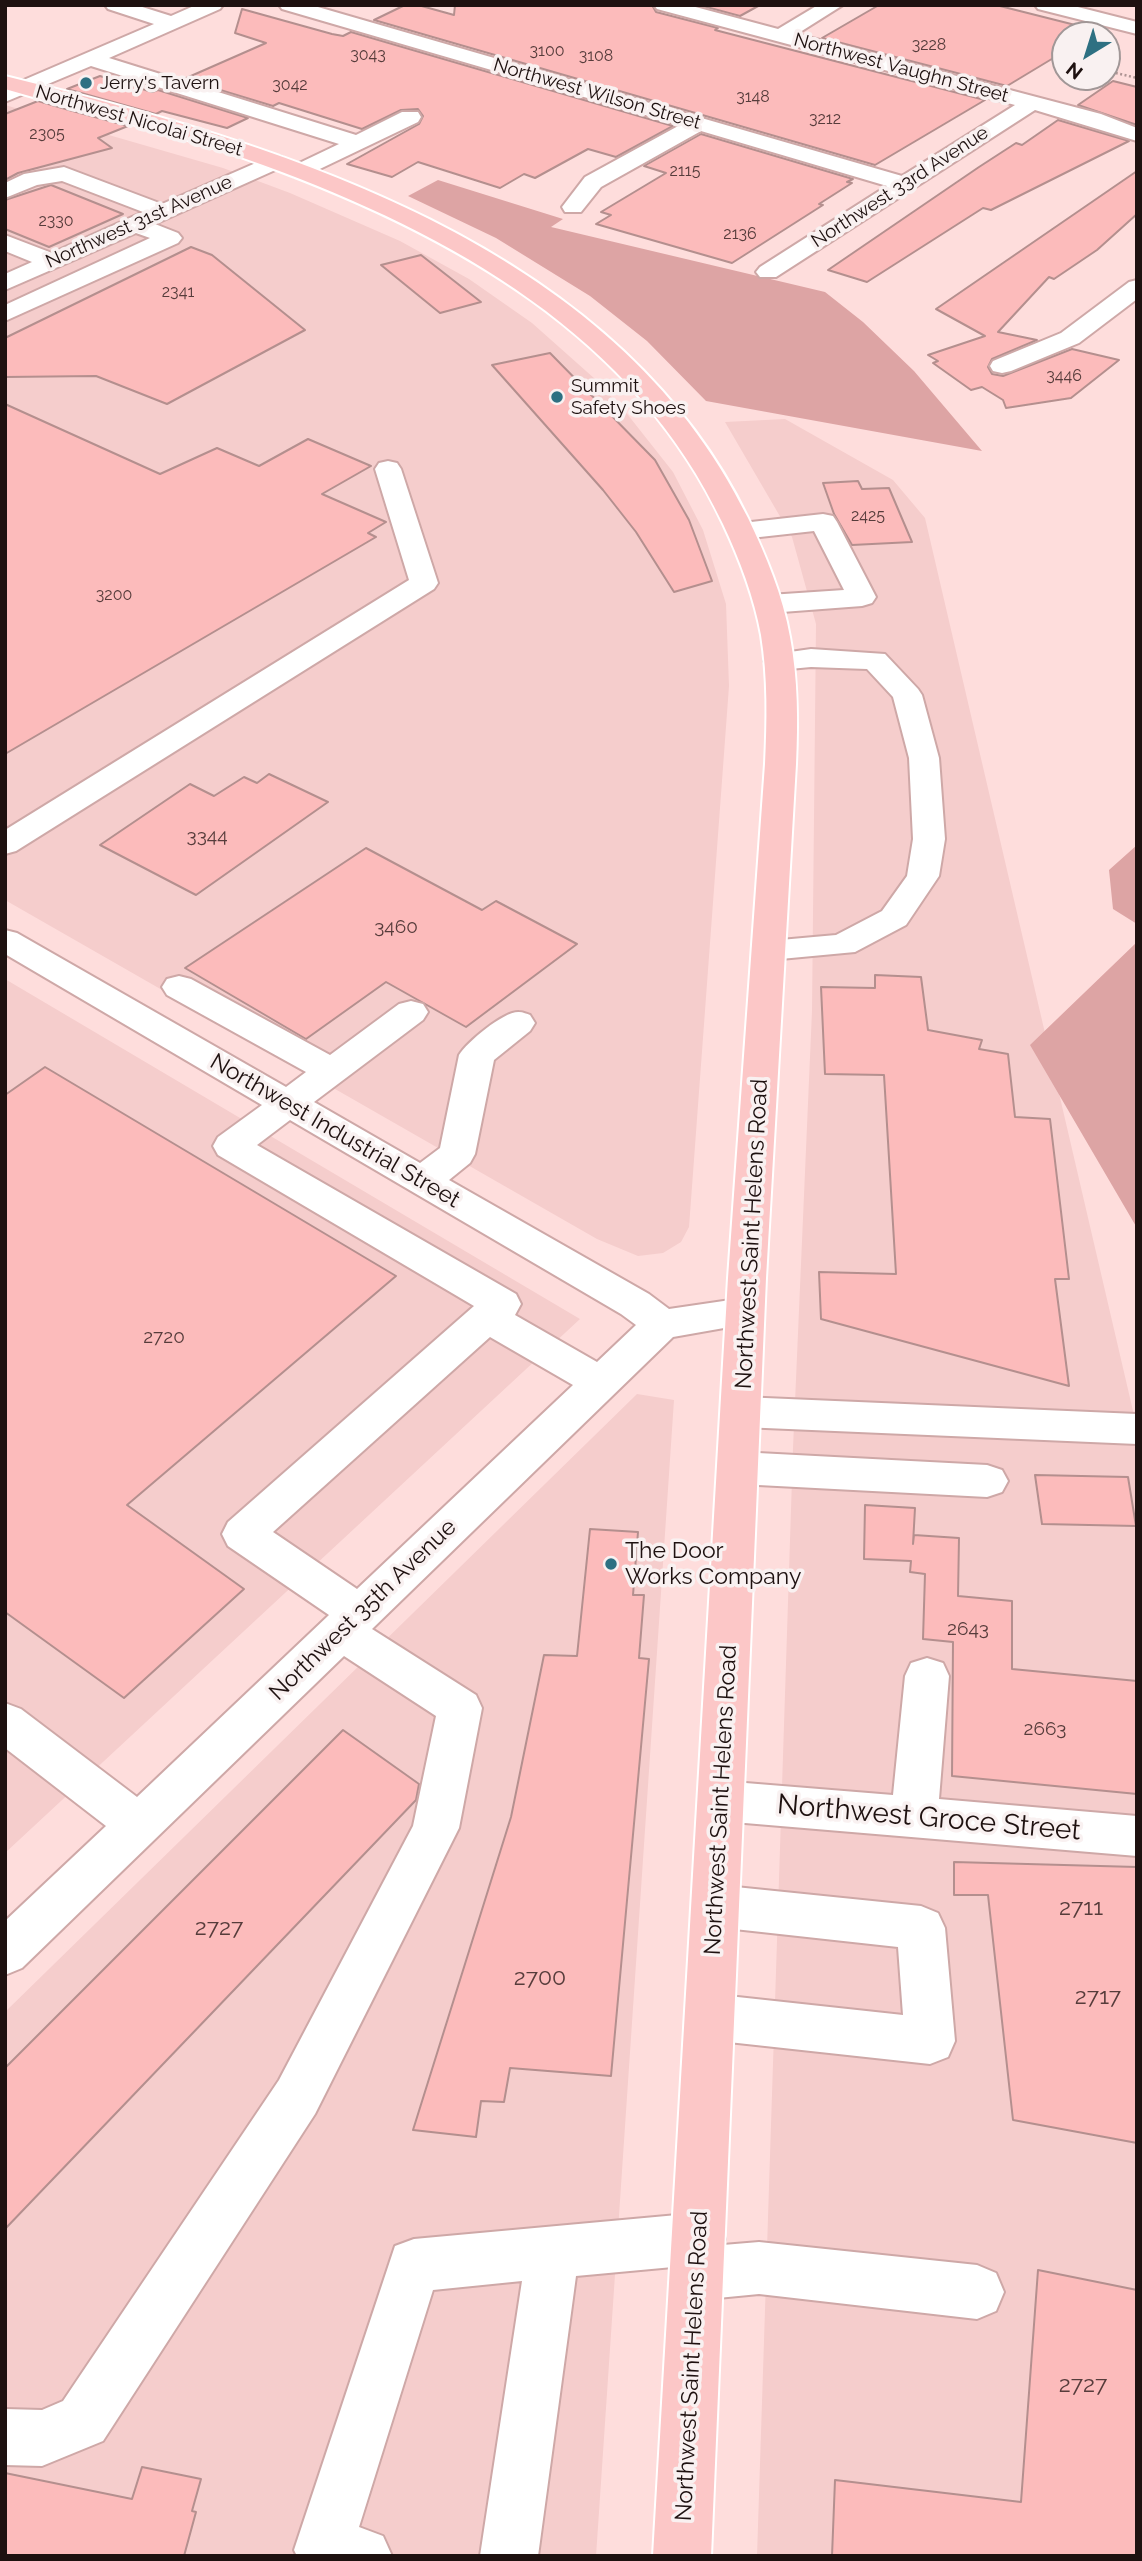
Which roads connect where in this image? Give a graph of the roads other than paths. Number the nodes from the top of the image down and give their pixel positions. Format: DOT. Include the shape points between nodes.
graph roads {
  1 [pos="115,5"];
  2 [pos="213,5"];
  3 [pos="289,5"];
  4 [pos="664,5"];
  5 [pos="833,5"];
  6 [pos="1045,5"];
  7 [pos="172,23"];
  8 [pos="1128,26"];
  9 [pos="780,36"];
  10 [pos="91,59"];
  11 [pos="12,88"];
  12 [pos="1032,103"];
  13 [pos="410,117"];
  14 [pos="698,124"];
  15 [pos="1137,135"];
  16 [pos="358,143"];
  17 [pos="287,166"];
  18 [pos="905,184"];
  19 [pos="5,191"];
  20 [pos="573,207"];
  21 [pos="163,212"];
  22 [pos="135,224"];
  23 [pos="5,243"];
  24 [pos="52,262"];
  25 [pos="29,272"];
  26 [pos="768,272"];
  27 [pos="5,283"];
  28 [pos="65,286"];
  29 [pos="1137,287"];
  30 [pos="5,314"];
  31 [pos="1002,366"];
  32 [pos="388,469"];
  33 [pos="742,531"];
  34 [pos="769,604"];
  35 [pos="779,661"];
  36 [pos="5,844"];
  37 [pos="5,940"];
  38 [pos="769,948"];
  39 [pos="179,987"];
  40 [pos="411,1012"];
  41 [pos="518,1023"];
  42 [pos="331,1071"];
  43 [pos="288,1104"];
  44 [pos="422,1181"];
  45 [pos="744,1312"];
  46 [pos="487,1317"];
  47 [pos="662,1324"];
  48 [pos="600,1382"];
  49 [pos="742,1412"];
  50 [pos="1137,1429"];
  51 [pos="739,1468"];
  52 [pos="987,1481"];
  53 [pos="351,1622"];
  54 [pos="927,1675"];
  55 [pos="5,1722"];
  56 [pos="721,1801"];
  57 [pos="914,1817"];
  58 [pos="139,1825"];
  59 [pos="1137,1836"];
  60 [pos="716,1906"];
  61 [pos="5,1953"];
  62 [pos="710,2017"];
  63 [pos="553,2252"];
  64 [pos="698,2257"];
  65 [pos="977,2292"];
  66 [pos="5,2437"];
  67 [pos="363,2556"];
  68 [pos="509,2556"];
  69 [pos="682,2556"];
  1 -- 7 [label="street"];
  2 -- 7 [label="street"];
  3 -- 14 [label="street, Northwest Wilson Street"];
  4 -- 9 [label="street, Northwest Vaughn Street"];
  5 -- 9 [label="street"];
  6 -- 8 [label="street"];
  7 -- 10 [label="street"];
  9 -- 12 [label="street, Northwest Vaughn Street"];
  10 -- 11 [label="street"];
  10 -- 16 [label="street"];
  11 -- 17 [label="main road, Northwest Nicolai Street"];
  12 -- 15 [label="street, Northwest Vaughn Street"];
  12 -- 18 [label="street, Northwest 33rd Avenue"];
  13 -- 16 [label="street, Northwest 31st Avenue"];
  14 -- 18 [label="street, Northwest Wilson Street"];
  14 -- 20 [label="street" via="593,182"];
  16 -- 17 [label="street, Northwest 31st Avenue"];
  17 -- 21 [label="street, Northwest 31st Avenue"];
  17 -- 33 [label="main road, Northwest Saint Helens Road" via="397,211 463,245 538,292 592,334 673,414 704,458"];
  18 -- 26 [label="street, Northwest 33rd Avenue"];
  19 -- 21 [label="street" via="64,174"];
  21 -- 22 [label="street, Northwest 31st Avenue"];
  22 -- 24 [label="street, Northwest 31st Avenue"];
  22 -- 28 [label="street" via="170,238"];
  23 -- 24 [label="street"];
  24 -- 25 [label="street, Northwest 31st Avenue"];
  25 -- 27 [label="street, Northwest 31st Avenue"];
  25 -- 28 [label="street"];
  28 -- 30 [label="street"];
  29 -- 31 [label="street" via="1070,338"];
  32 -- 36 [label="street" via="424,583"];
  33 -- 34 [label="main road, Northwest Saint Helens Road"];
  33 -- 34 [label="street" via="823,522 862,597"];
  34 -- 35 [label="main road, Northwest Saint Helens Road"];
  35 -- 38 [label="main road, Northwest Saint Helens Road" via="780,755"];
  35 -- 38 [label="street" via="811,657 874,660 907,695 924,758 929,839 923,876 894,918 843,945"];
  37 -- 43 [label="street, Northwest Industrial Street"];
  38 -- 45 [label="main road, Northwest Saint Helens Road"];
  39 -- 42 [label="street"];
  40 -- 42 [label="street"];
  41 -- 44 [label="street" via="477,1055 457,1154"];
  42 -- 43 [label="street"];
  43 -- 44 [label="street, Northwest Industrial Street"];
  43 -- 46 [label="street" via="231,1146 502,1304"];
  44 -- 47 [label="street, Northwest Industrial Street"];
  45 -- 47 [label="street"];
  45 -- 49 [label="main road, Northwest Saint Helens Road"];
  46 -- 48 [label="street"];
  46 -- 53 [label="street" via="243,1534"];
  47 -- 48 [label="street, Northwest 35th Avenue"];
  48 -- 53 [label="street, Northwest 35th Avenue"];
  49 -- 50 [label="street"];
  49 -- 51 [label="main road, Northwest Saint Helens Road"];
  51 -- 52 [label="street"];
  51 -- 56 [label="main road, Northwest Saint Helens Road"];
  53 -- 58 [label="street, Northwest 35th Avenue"];
  53 -- 66 [label="street" via="460,1708 436,1828 297,2098 83,2421 42,2438"];
  54 -- 57 [label="street"];
  55 -- 58 [label="street"];
  56 -- 57 [label="street, Northwest Groce Street"];
  56 -- 60 [label="main road, Northwest Saint Helens Road"];
  57 -- 59 [label="street, Northwest Groce Street"];
  58 -- 61 [label="street, Northwest 35th Avenue"];
  60 -- 62 [label="main road, Northwest Saint Helens Road"];
  60 -- 62 [label="street" via="921,1928 930,2041"];
  62 -- 64 [label="main road, Northwest Saint Helens Road"];
  63 -- 64 [label="street"];
  63 -- 67 [label="street" via="414,2265 323,2550"];
  63 -- 68 [label="street"];
  64 -- 65 [label="street"];
  64 -- 69 [label="main road, Northwest Saint Helens Road"];
}
